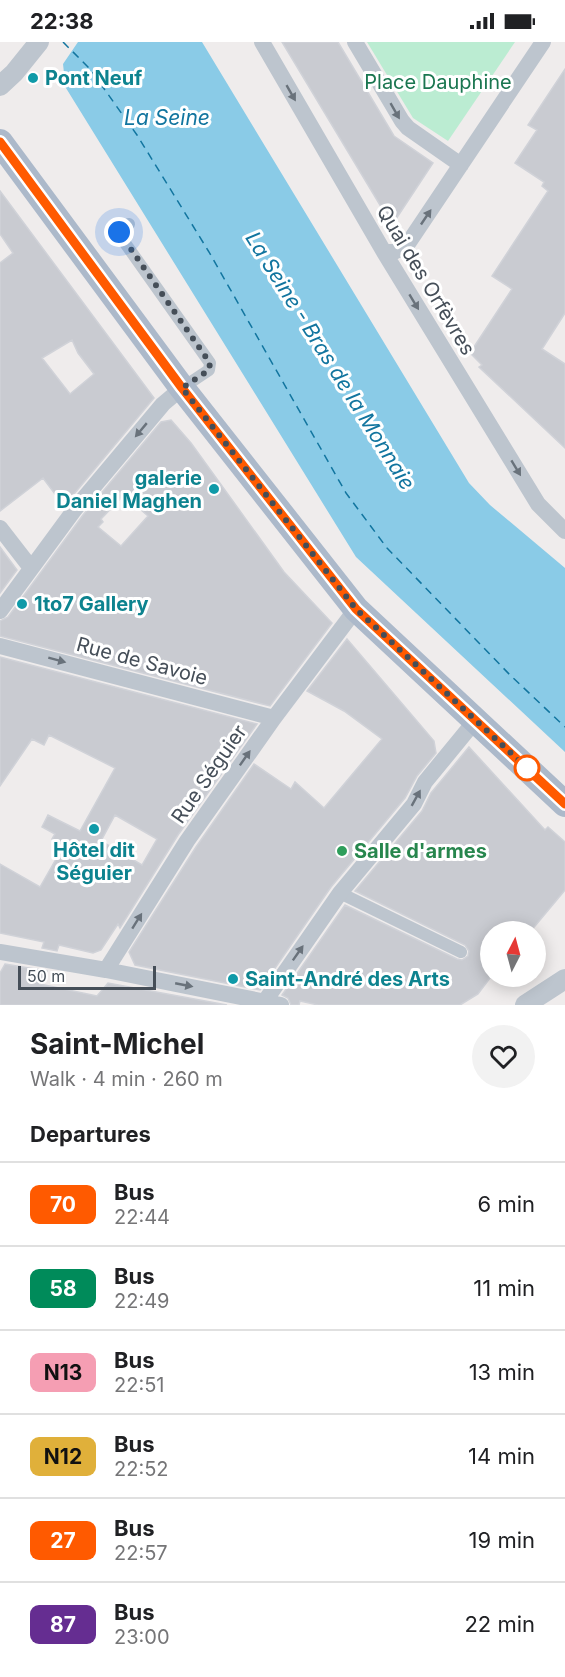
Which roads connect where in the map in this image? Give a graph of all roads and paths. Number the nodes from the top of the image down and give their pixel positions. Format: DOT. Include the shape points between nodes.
graph roads {
  1 [pos="39,42"];
  2 [pos="262,42"];
  3 [pos="355,42"];
  4 [pos="543,42"];
  5 [pos="4,83"];
  6 [pos="0,141"];
  7 [pos="461,165"];
  8 [pos="129,224"];
  9 [pos="384,252"];
  10 [pos="182,388"];
  11 [pos="0,528"];
  12 [pos="565,531"];
  13 [pos="31,568"];
  14 [pos="356,609"];
  15 [pos="0,610"];
  16 [pos="0,646"];
  17 [pos="273,718"];
  18 [pos="475,721"];
  19 [pos="565,804"];
  20 [pos="340,894"];
  21 [pos="0,952"];
  22 [pos="461,952"];
  23 [pos="106,970"];
  24 [pos="565,979"];
  25 [pos="273,1003"];
  26 [pos="525,1005"];
  1 -- 5 [label="street"];
  2 -- 9 [label="street, Quai des Orfèvres, one-way"];
  3 -- 7 [label="street, one-way" via="408,128"];
  4 -- 7 [label="street"];
  6 -- 10 [label="main road"];
  9 -- 7 [label="street, one-way" via="407,245"];
  8 -- 10 [label="street" via="119,232 125,243 210,363 209,370"];
  9 -- 12 [label="street, Quai des Orfèvres, one-way" via="538,504"];
  10 -- 13 [label="street, one-way" via="163,404"];
  10 -- 14 [label="main road"];
  11 -- 13 [label="street"];
  13 -- 15 [label="street"];
  14 -- 17 [label="street, Rue Séguier"];
  14 -- 18 [label="main road"];
  16 -- 17 [label="street, Rue de Savoie, one-way"];
  23 -- 17 [label="street, Rue Séguier, one-way" via="187,841"];
  18 -- 19 [label="main road"];
  20 -- 18 [label="street, one-way"];
  20 -- 22 [label="street"];
  25 -- 20 [label="street, one-way"];
  21 -- 23 [label="street"];
  23 -- 25 [label="street, one-way"];
  24 -- 26 [label="street"];
}
